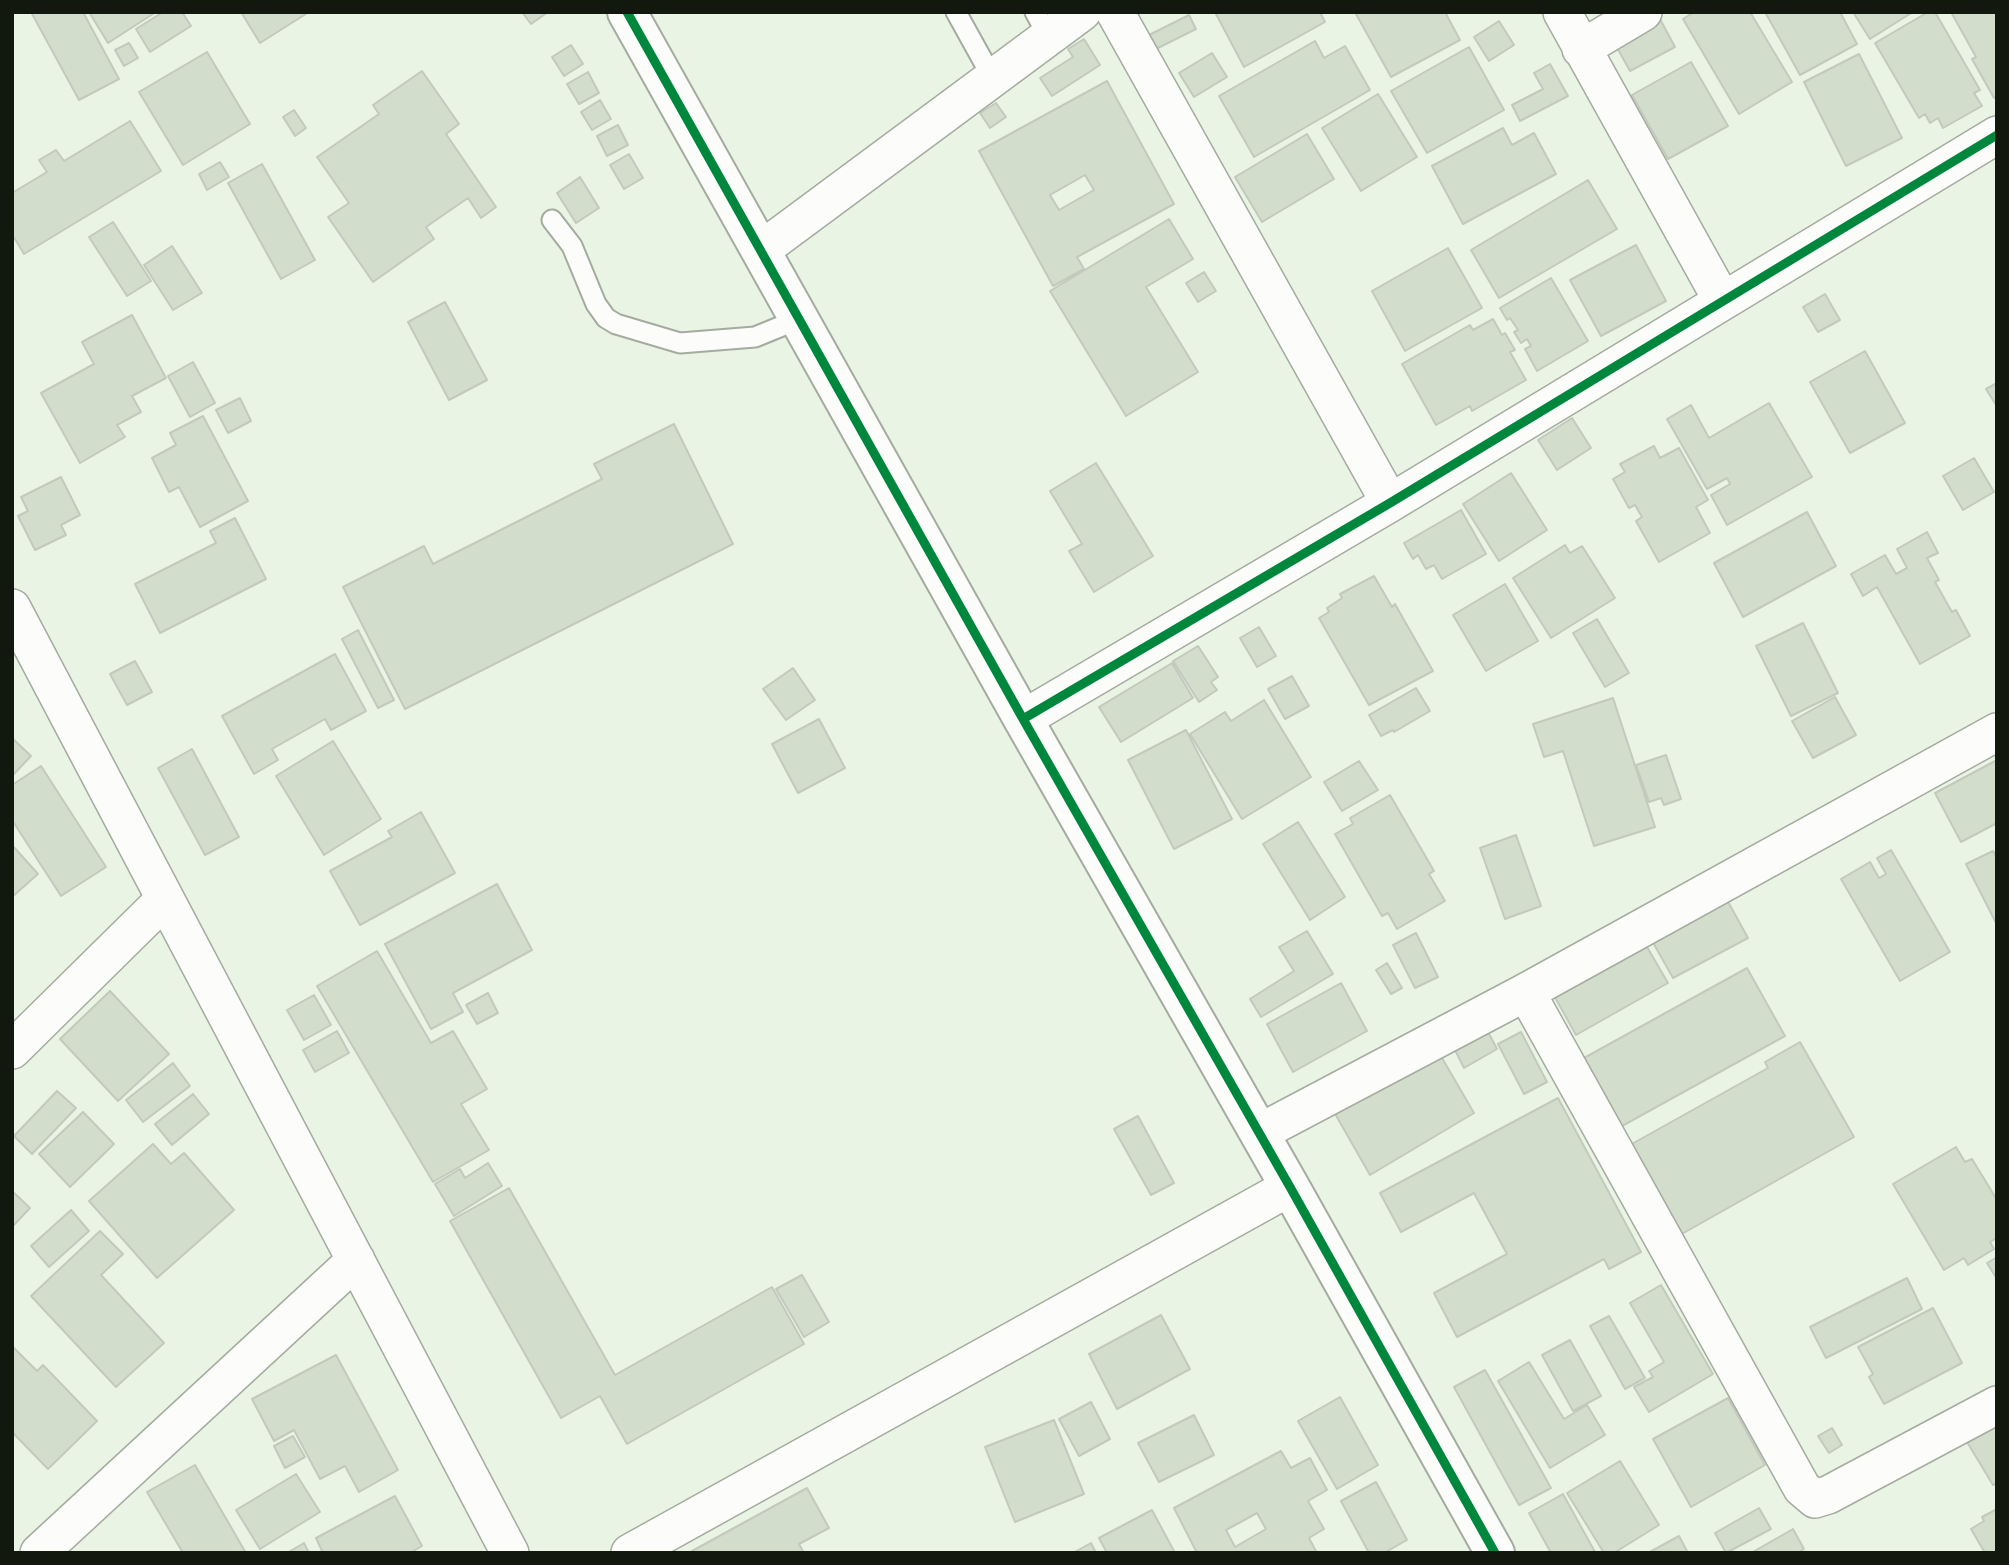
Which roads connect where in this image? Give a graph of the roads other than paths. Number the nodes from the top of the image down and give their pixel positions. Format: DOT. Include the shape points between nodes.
graph roads {
  1 [pos="627,12"];
  2 [pos="956,12"];
  3 [pos="1082,12"];
  4 [pos="1115,12"];
  5 [pos="1562,12"];
  6 [pos="1643,12"];
  7 [pos="1042,24"];
  8 [pos="1581,49"];
  9 [pos="992,77"];
  10 [pos="1997,135"];
  11 [pos="552,220"];
  12 [pos="761,250"];
  13 [pos="1721,300"];
  14 [pos="799,319"];
  15 [pos="1390,503"];
  16 [pos="12,608"];
  17 [pos="1023,719"];
  18 [pos="1997,732"];
  19 [pos="165,899"];
  20 [pos="1526,992"];
  21 [pos="12,1050"];
  22 [pos="1259,1133"];
  23 [pos="1290,1187"];
  24 [pos="356,1260"];
  25 [pos="1997,1405"];
  26 [pos="39,1553"];
  27 [pos="510,1553"];
  28 [pos="630,1553"];
  29 [pos="1495,1553"];
  1 -- 12 [label="street"];
  2 -- 9 [label="lane"];
  3 -- 7 [label="street"];
  4 -- 15 [label="street"];
  5 -- 8 [label="street"];
  6 -- 8 [label="street"];
  7 -- 9 [label="street"];
  8 -- 13 [label="street"];
  9 -- 12 [label="street"];
  10 -- 13 [label="street"];
  11 -- 14 [label="lane" via="572,246 596,304 616,324 680,343 755,337"];
  12 -- 14 [label="street"];
  13 -- 15 [label="street"];
  14 -- 17 [label="street"];
  15 -- 17 [label="street"];
  16 -- 19 [label="street"];
  17 -- 22 [label="street"];
  18 -- 20 [label="street"];
  19 -- 21 [label="street"];
  19 -- 24 [label="street"];
  20 -- 22 [label="street"];
  20 -- 25 [label="street" via="1802,1488 1815,1499 1828,1495"];
  22 -- 23 [label="street"];
  23 -- 28 [label="street"];
  23 -- 29 [label="street"];
  24 -- 26 [label="street"];
  24 -- 27 [label="street"];
}
